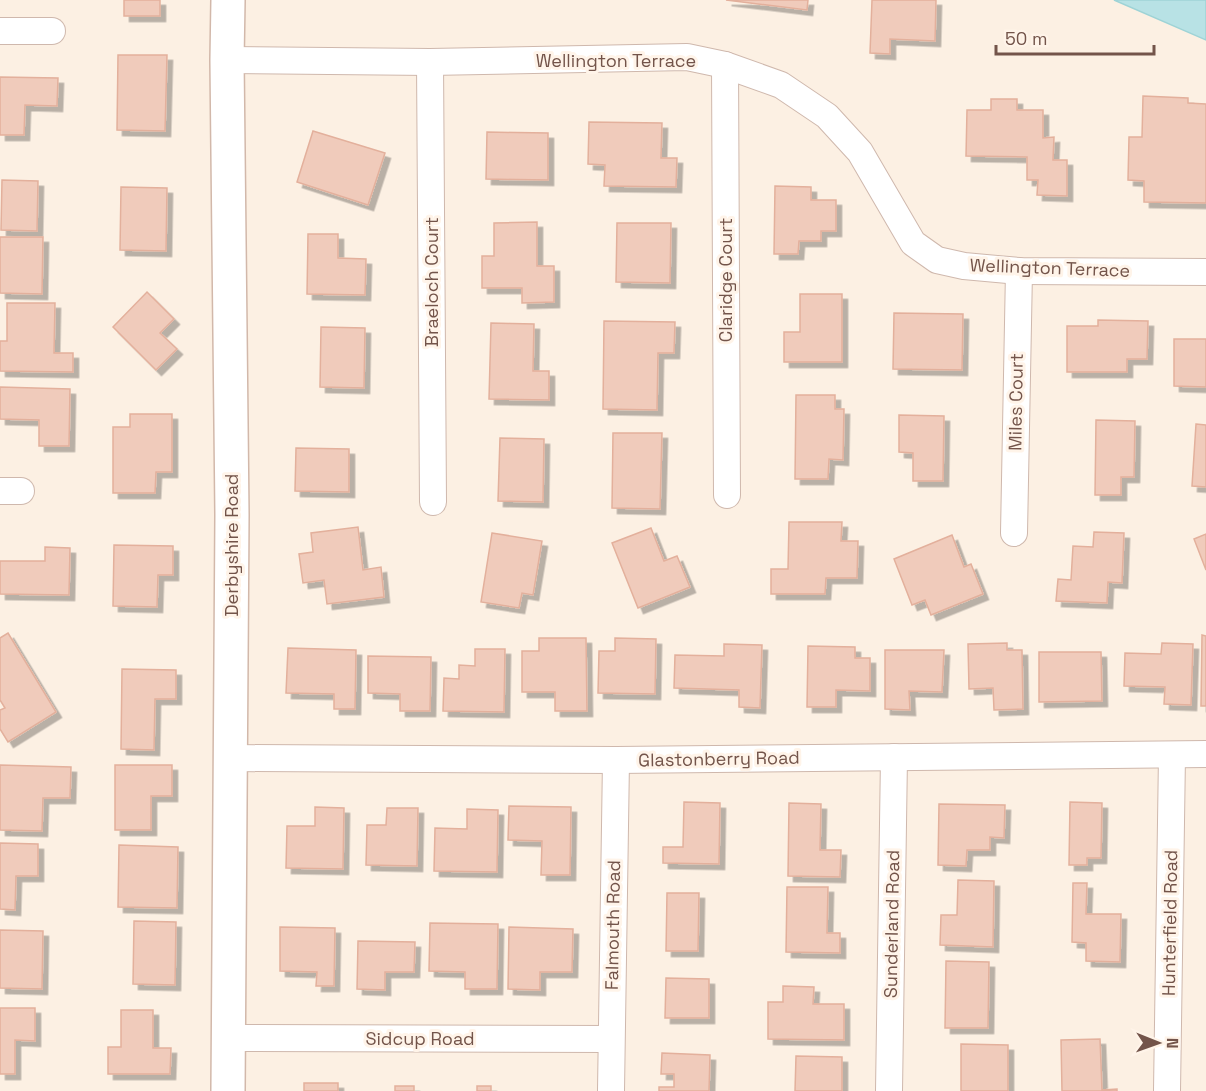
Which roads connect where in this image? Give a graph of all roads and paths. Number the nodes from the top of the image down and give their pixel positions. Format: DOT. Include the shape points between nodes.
graph roads {
  1 [pos="228,0"];
  2 [pos="0,31"];
  3 [pos="52,31"];
  4 [pos="227,60"];
  5 [pos="430,62"];
  6 [pos="724,64"];
  7 [pos="1019,271"];
  8 [pos="1206,272"];
  9 [pos="727,495"];
  10 [pos="433,502"];
  11 [pos="1014,533"];
  12 [pos="1206,754"];
  13 [pos="1172,755"];
  14 [pos="894,757"];
  15 [pos="231,758"];
  16 [pos="616,760"];
  17 [pos="229,1038"];
  18 [pos="611,1039"];
  19 [pos="228,1091"];
  20 [pos="611,1091"];
  21 [pos="889,1091"];
  22 [pos="1167,1091"];
  1 -- 4 [label="street, Derbyshire Road"];
  2 -- 3 [label="street"];
  4 -- 5 [label="street, Wellington Terrace"];
  4 -- 15 [label="street, Derbyshire Road"];
  5 -- 6 [label="street, Wellington Terrace" via="687,57"];
  5 -- 10 [label="street, Braeloch Court"];
  6 -- 7 [label="street, Wellington Terrace" via="782,85 827,116 860,152 913,243 937,260"];
  6 -- 9 [label="street, Claridge Court"];
  7 -- 8 [label="street, Wellington Terrace"];
  7 -- 11 [label="street, Miles Court"];
  12 -- 13 [label="street, Glastonberry Road"];
  13 -- 14 [label="street, Glastonberry Road"];
  13 -- 22 [label="street, Hunterfield Road"];
  14 -- 16 [label="street, Glastonberry Road"];
  14 -- 21 [label="street, Sunderland Road"];
  15 -- 16 [label="street, Glastonberry Road"];
  15 -- 17 [label="street, Derbyshire Road"];
  16 -- 18 [label="street, Falmouth Road"];
  17 -- 18 [label="street, Sidcup Road"];
  17 -- 19 [label="street, Derbyshire Road"];
  18 -- 20 [label="street, Falmouth Road"];
}
